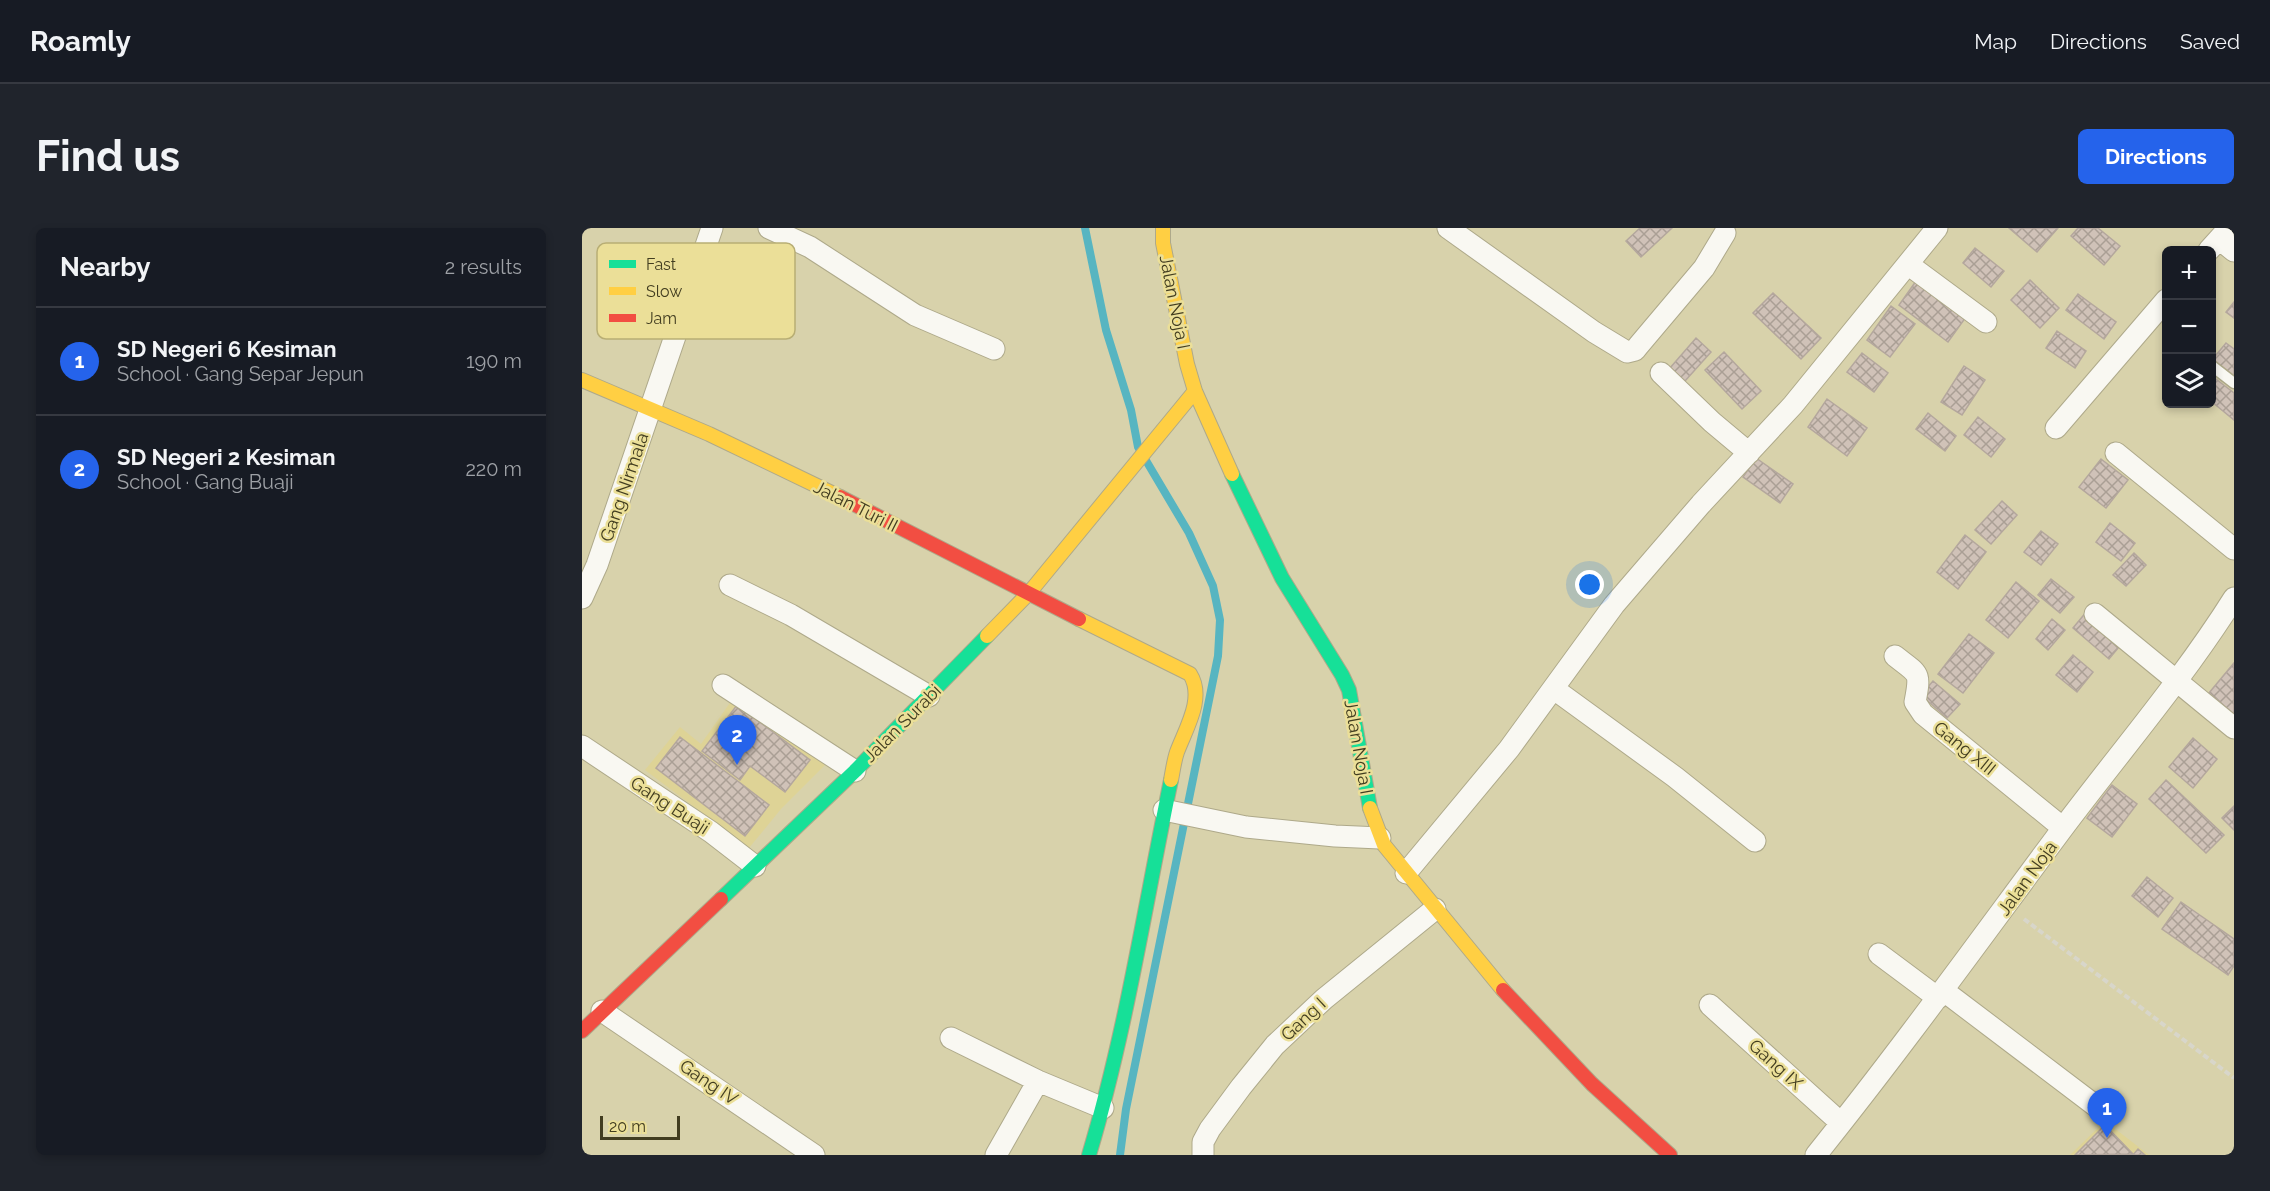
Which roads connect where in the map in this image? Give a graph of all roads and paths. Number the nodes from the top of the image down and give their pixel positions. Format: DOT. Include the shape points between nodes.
graph roads {
  1 [pos="712,228"];
  2 [pos="769,228"];
  3 [pos="1163,228"];
  4 [pos="1448,228"];
  5 [pos="1931,230"];
  6 [pos="1725,233"];
  7 [pos="707,243"];
  8 [pos="1909,265"];
  9 [pos="2162,305"];
  10 [pos="1986,322"];
  11 [pos="675,339"];
  12 [pos="994,349"];
  13 [pos="2216,370"];
  14 [pos="1661,373"];
  15 [pos="582,380"];
  16 [pos="2234,383"];
  17 [pos="1195,391"];
  18 [pos="652,409"];
  19 [pos="2056,428"];
  20 [pos="1749,453"];
  21 [pos="2116,453"];
  22 [pos="2234,549"];
  23 [pos="730,585"];
  24 [pos="1029,594"];
  25 [pos="582,598"];
  26 [pos="2234,598"];
  27 [pos="2095,614"];
  28 [pos="1895,656"];
  29 [pos="2177,679"];
  30 [pos="723,686"];
  31 [pos="1554,689"];
  32 [pos="929,696"];
  33 [pos="2234,728"];
  34 [pos="582,746"];
  35 [pos="855,771"];
  36 [pos="1169,811"];
  37 [pos="2063,828"];
  38 [pos="1380,838"];
  39 [pos="1755,841"];
  40 [pos="755,866"];
  41 [pos="1406,873"];
  42 [pos="2006,906"];
  43 [pos="1435,909"];
  44 [pos="1879,954"];
  45 [pos="1941,995"];
  46 [pos="1710,1005"];
  47 [pos="602,1011"];
  48 [pos="582,1031"];
  49 [pos="951,1038"];
  50 [pos="2234,1078"];
  51 [pos="1038,1081"];
  52 [pos="1103,1108"];
  53 [pos="2105,1113"];
  54 [pos="1841,1123"];
  55 [pos="814,1155"];
  56 [pos="996,1155"];
  57 [pos="1089,1155"];
  58 [pos="1203,1155"];
  59 [pos="1670,1155"];
  60 [pos="1816,1155"];
  1 -- 7 [label="street, Gang Nirmala"];
  2 -- 12 [label="street" via="810,247 915,315"];
  3 -- 17 [label="street, Jalan Noja I"];
  4 -- 6 [label="street" via="1628,352 1640,345 1704,268"];
  5 -- 8 [label="street"];
  8 -- 10 [label="street"];
  8 -- 20 [label="street"];
  9 -- 19 [label="street"];
  11 -- 18 [label="street, Gang Nirmala"];
  13 -- 16 [label="lane"];
  14 -- 20 [label="street"];
  15 -- 18 [label="street, Jalan Turi II"];
  17 -- 24 [label="street, Jalan Surabi"];
  17 -- 38 [label="street, Jalan Noja I" via="1282,578 1349,690 1367,797"];
  18 -- 24 [label="street, Jalan Turi II" via="832,493"];
  18 -- 25 [label="street, Gang Nirmala"];
  20 -- 31 [label="street" via="1614,604"];
  21 -- 22 [label="street"];
  23 -- 32 [label="street" via="790,615"];
  24 -- 32 [label="street, Jalan Surabi"];
  24 -- 36 [label="street, Jalan Turi II" via="1190,674 1197,686 1177,752"];
  26 -- 29 [label="street, Jalan Noja"];
  27 -- 29 [label="street"];
  28 -- 37 [label="street, Gang XIII" via="1918,674 1915,702 1923,714"];
  29 -- 33 [label="street"];
  29 -- 37 [label="street, Jalan Noja"];
  30 -- 35 [label="street"];
  31 -- 39 [label="street"];
  31 -- 41 [label="street"];
  32 -- 35 [label="street, Jalan Surabi"];
  34 -- 40 [label="street, Gang Buaji"];
  35 -- 40 [label="street, Jalan Surabi"];
  36 -- 38 [label="street" via="1292,832"];
  36 -- 52 [label="street, Jalan Turi II"];
  37 -- 42 [label="street, Jalan Noja"];
  38 -- 41 [label="street, Jalan Noja I"];
  40 -- 47 [label="street, Jalan Surabi"];
  41 -- 43 [label="street, Jalan Noja I"];
  42 -- 45 [label="street, Jalan Noja"];
  42 -- 50 [label="path"];
  43 -- 58 [label="street, Gang I" via="1324,999 1275,1045 1210,1129 1203,1142"];
  43 -- 59 [label="street, Jalan Noja I" via="1561,1053"];
  44 -- 45 [label="street"];
  45 -- 53 [label="street"];
  45 -- 54 [label="street, Jalan Noja"];
  46 -- 54 [label="street, Gang IX"];
  47 -- 48 [label="street, Jalan Surabi"];
  47 -- 55 [label="street, Gang IV"];
  49 -- 51 [label="street"];
  51 -- 52 [label="street"];
  51 -- 56 [label="street"];
  52 -- 57 [label="street, Jalan Turi II"];
  54 -- 60 [label="street, Jalan Noja"];
}
